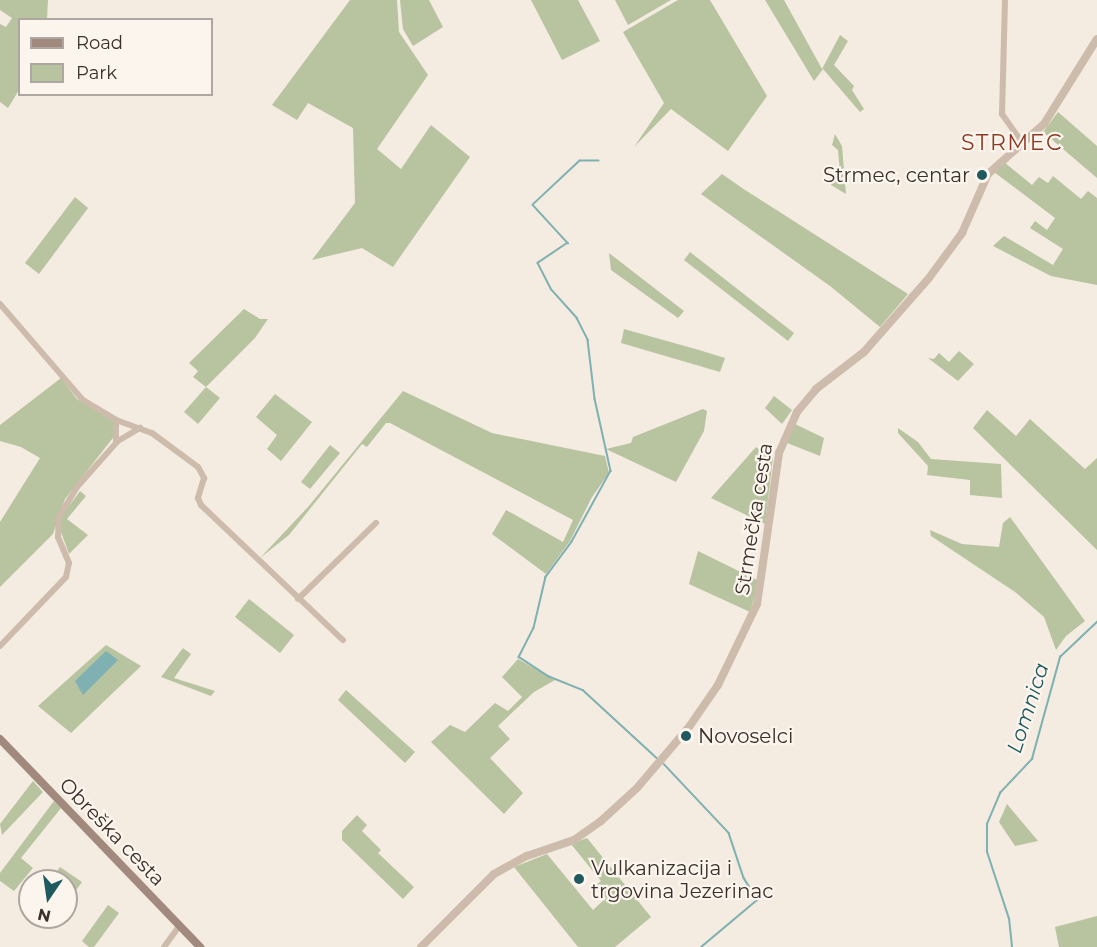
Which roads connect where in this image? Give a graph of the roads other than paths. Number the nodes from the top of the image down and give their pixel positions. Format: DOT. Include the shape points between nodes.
graph roads {
  1 [pos="1005,0"];
  2 [pos="1097,39"];
  3 [pos="1022,143"];
  4 [pos="0,304"];
  5 [pos="116,420"];
  6 [pos="141,428"];
  7 [pos="116,443"];
  8 [pos="376,523"];
  9 [pos="298,599"];
  10 [pos="343,640"];
  11 [pos="0,646"];
  12 [pos="0,739"];
  13 [pos="179,926"];
  14 [pos="164,947"];
  15 [pos="200,947"];
  16 [pos="421,947"];
  1 -- 3 [label="street" via="1002,114"];
  2 -- 3 [label="street, Strmečka cesta" via="1064,97 1044,124"];
  3 -- 16 [label="street, Strmečka cesta" via="988,174 962,233 929,278 864,352 816,389 797,412 777,463 757,604 718,685 689,727 637,788 591,829 510,864 476,889"];
  4 -- 5 [label="street" via="78,396"];
  5 -- 6 [label="street"];
  5 -- 7 [label="street"];
  6 -- 7 [label="street"];
  6 -- 9 [label="street" via="181,452 202,471 204,478 198,498 201,505"];
  7 -- 11 [label="street" via="62,508 58,527 69,562 66,577"];
  8 -- 9 [label="street"];
  9 -- 10 [label="street"];
  12 -- 13 [label="main road, Obreška cesta"];
  13 -- 14 [label="street"];
  13 -- 15 [label="main road, Obreška cesta"];
}
